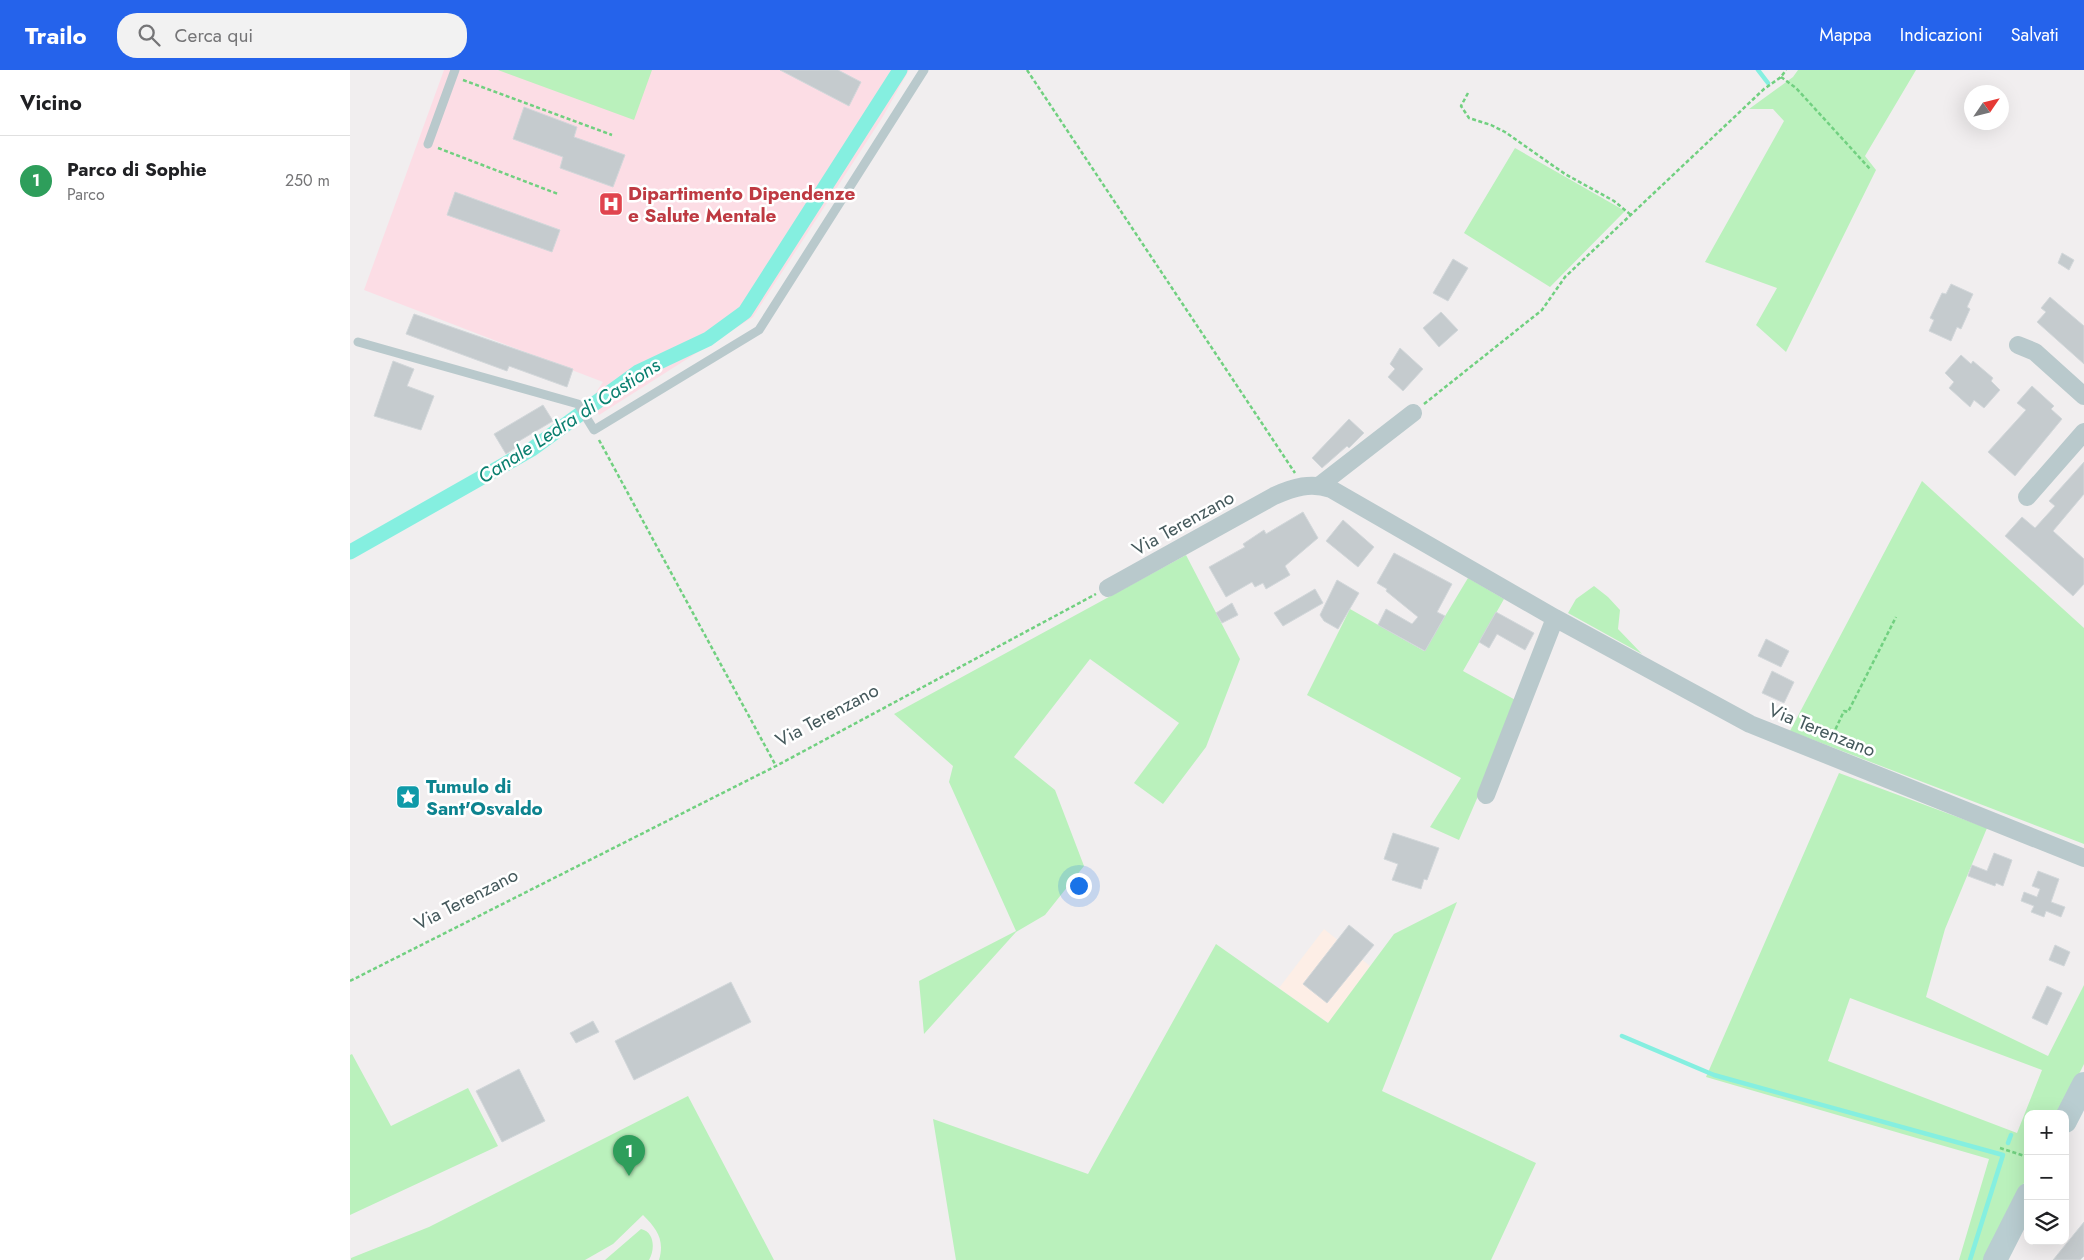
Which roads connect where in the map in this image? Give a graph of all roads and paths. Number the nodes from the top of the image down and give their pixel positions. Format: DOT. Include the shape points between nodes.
graph roads {
  1 [pos="924,70"];
  2 [pos="1028,70"];
  3 [pos="1786,70"];
  4 [pos="454,73"];
  5 [pos="1781,78"];
  6 [pos="1468,93"];
  7 [pos="612,135"];
  8 [pos="428,144"];
  9 [pos="1870,169"];
  10 [pos="558,194"];
  11 [pos="1631,215"];
  12 [pos="358,342"];
  13 [pos="2018,344"];
  14 [pos="2084,396"];
  15 [pos="1413,413"];
  16 [pos="594,430"];
  17 [pos="2084,432"];
  18 [pos="1312,486"];
  19 [pos="2027,497"];
  20 [pos="1108,588"];
  21 [pos="1896,616"];
  22 [pos="1555,618"];
  23 [pos="1824,754"];
  24 [pos="776,766"];
  25 [pos="1486,796"];
  26 [pos="2084,858"];
  27 [pos="350,981"];
  28 [pos="2084,1084"];
  29 [pos="2069,1113"];
  30 [pos="2000,1148"];
  31 [pos="2024,1156"];
  32 [pos="2026,1200"];
  33 [pos="1995,1260"];
  1 -- 16 [label="lane" via="759,330"];
  2 -- 18 [label="path"];
  3 -- 5 [label="path"];
  4 -- 7 [label="path"];
  4 -- 8 [label="lane"];
  5 -- 9 [label="path" via="1796,88"];
  5 -- 11 [label="path" via="1764,89"];
  6 -- 11 [label="path" via="1461,106 1469,118 1505,132"];
  8 -- 10 [label="path"];
  11 -- 15 [label="path" via="1565,277 1542,310"];
  12 -- 16 [label="lane" via="578,404"];
  13 -- 14 [label="street" via="2035,352"];
  15 -- 18 [label="street, Via Terenzano"];
  16 -- 24 [label="path"];
  17 -- 19 [label="street"];
  18 -- 20 [label="street, Via Terenzano" via="1274,496"];
  18 -- 22 [label="street, Via Terenzano" via="1331,489"];
  20 -- 24 [label="path, Via Terenzano"];
  21 -- 23 [label="path"];
  22 -- 23 [label="street, Via Terenzano" via="1750,724"];
  22 -- 25 [label="street"];
  23 -- 26 [label="street, Via Terenzano"];
  24 -- 27 [label="path, Via Terenzano"];
  28 -- 29 [label="main road"];
  30 -- 31 [label="path"];
  32 -- 33 [label="main road"];
}
